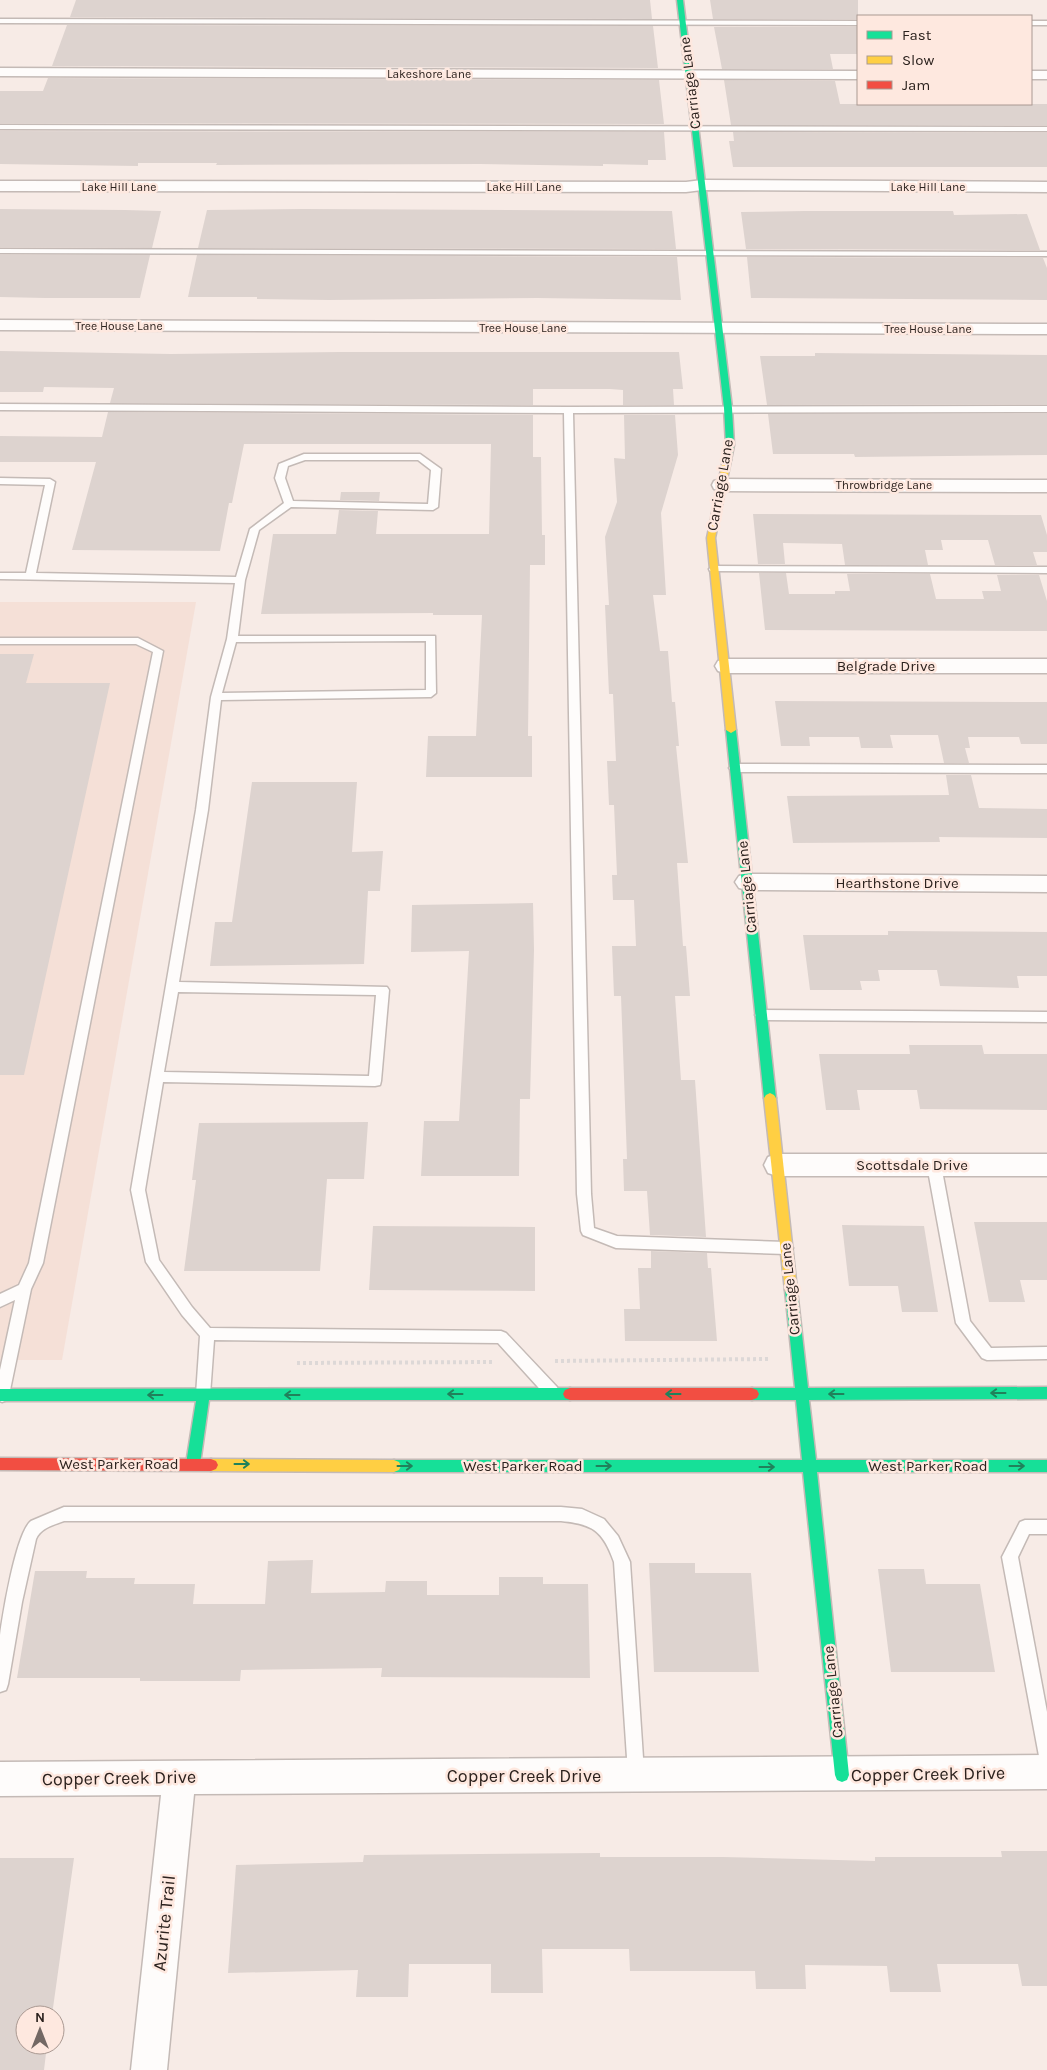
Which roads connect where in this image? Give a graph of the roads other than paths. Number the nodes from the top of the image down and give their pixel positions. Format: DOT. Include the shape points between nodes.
graph roads {
  1 [pos="680,0"];
  2 [pos="0,21"];
  3 [pos="683,22"];
  4 [pos="857,23"];
  5 [pos="1032,23"];
  6 [pos="1047,23"];
  7 [pos="0,72"];
  8 [pos="689,74"];
  9 [pos="857,75"];
  10 [pos="1032,75"];
  11 [pos="1047,75"];
  12 [pos="0,127"];
  13 [pos="695,128"];
  14 [pos="1047,130"];
  15 [pos="702,185"];
  16 [pos="0,186"];
  17 [pos="1047,187"];
  18 [pos="0,251"];
  19 [pos="710,253"];
  20 [pos="1047,254"];
  21 [pos="0,325"];
  22 [pos="719,329"];
  23 [pos="1047,329"];
  24 [pos="0,407"];
  25 [pos="728,408"];
  26 [pos="1047,409"];
  27 [pos="568,410"];
  28 [pos="0,482"];
  29 [pos="721,485"];
  30 [pos="1047,486"];
  31 [pos="289,504"];
  32 [pos="714,569"];
  33 [pos="1047,570"];
  34 [pos="0,576"];
  35 [pos="30,576"];
  36 [pos="240,580"];
  37 [pos="232,639"];
  38 [pos="0,641"];
  39 [pos="724,666"];
  40 [pos="1047,666"];
  41 [pos="216,697"];
  42 [pos="735,768"];
  43 [pos="1047,769"];
  44 [pos="747,882"];
  45 [pos="1047,884"];
  46 [pos="172,987"];
  47 [pos="761,1016"];
  48 [pos="1047,1017"];
  49 [pos="157,1077"];
  50 [pos="777,1165"];
  51 [pos="934,1165"];
  52 [pos="1047,1165"];
  53 [pos="786,1248"];
  54 [pos="24,1289"];
  55 [pos="0,1301"];
  56 [pos="206,1334"];
  57 [pos="1047,1353"];
  58 [pos="1047,1393"];
  59 [pos="554,1394"];
  60 [pos="800,1394"];
  61 [pos="203,1395"];
  62 [pos="1,1398"];
  63 [pos="0,1464"];
  64 [pos="194,1464"];
  65 [pos="1047,1466"];
  66 [pos="808,1467"];
  67 [pos="1047,1527"];
  68 [pos="0,1684"];
  69 [pos="1047,1756"];
  70 [pos="1047,1772"];
  71 [pos="842,1775"];
  72 [pos="636,1776"];
  73 [pos="179,1777"];
  74 [pos="0,1779"];
  75 [pos="149,2070"];
  1 -- 3 [label="street, Carriage Lane"];
  2 -- 3 [label="lane"];
  3 -- 4 [label="lane"];
  3 -- 8 [label="street, Carriage Lane"];
  5 -- 6 [label="lane"];
  7 -- 8 [label="street, Lakeshore Lane"];
  8 -- 9 [label="street, Lakeshore Lane"];
  8 -- 13 [label="street, Carriage Lane"];
  10 -- 11 [label="street"];
  12 -- 13 [label="lane"];
  13 -- 14 [label="lane"];
  13 -- 15 [label="street, Carriage Lane"];
  15 -- 16 [label="street, Lake Hill Lane"];
  15 -- 17 [label="street, Lake Hill Lane"];
  15 -- 19 [label="street, Carriage Lane"];
  18 -- 19 [label="lane"];
  19 -- 20 [label="lane"];
  19 -- 22 [label="street, Carriage Lane"];
  21 -- 22 [label="street, Tree House Lane"];
  22 -- 23 [label="street, Tree House Lane"];
  22 -- 25 [label="street, Carriage Lane"];
  24 -- 27 [label="lane"];
  25 -- 26 [label="lane"];
  25 -- 27 [label="lane"];
  25 -- 29 [label="street, Carriage Lane" via="730,445"];
  27 -- 53 [label="lane" via="584,1184 588,1231 616,1242"];
  28 -- 35 [label="lane" via="50,482"];
  29 -- 30 [label="street, Throwbridge Lane"];
  29 -- 32 [label="street, Carriage Lane" via="711,538"];
  31 -- 31 [label="lane" via="433,507 436,469 420,457 304,456 284,464 280,478"];
  31 -- 36 [label="lane" via="255,529"];
  32 -- 33 [label="lane"];
  32 -- 39 [label="street, Carriage Lane"];
  34 -- 35 [label="lane"];
  35 -- 36 [label="lane"];
  36 -- 37 [label="lane"];
  37 -- 41 [label="lane"];
  37 -- 41 [label="lane" via="431,638 431,694"];
  38 -- 54 [label="lane" via="138,640 158,651 36,1262"];
  39 -- 40 [label="street, Belgrade Drive"];
  39 -- 42 [label="street, Carriage Lane"];
  41 -- 46 [label="lane" via="202,810"];
  42 -- 43 [label="lane"];
  42 -- 44 [label="street, Carriage Lane"];
  44 -- 45 [label="street, Hearthstone Drive"];
  44 -- 47 [label="street, Carriage Lane"];
  46 -- 49 [label="lane"];
  46 -- 49 [label="lane" via="383,990 375,1081"];
  47 -- 48 [label="lane"];
  47 -- 50 [label="street, Carriage Lane"];
  49 -- 56 [label="lane" via="138,1190 153,1262"];
  50 -- 51 [label="street, Scottsdale Drive"];
  50 -- 53 [label="street, Carriage Lane"];
  51 -- 52 [label="street, Scottsdale Drive"];
  51 -- 57 [label="lane" via="963,1323 987,1354"];
  53 -- 60 [label="street, Carriage Lane"];
  54 -- 55 [label="lane"];
  54 -- 62 [label="lane"];
  56 -- 59 [label="lane" via="502,1337"];
  56 -- 61 [label="lane"];
  58 -- 60 [label="street, one-way"];
  60 -- 59 [label="street, one-way"];
  59 -- 61 [label="street, one-way"];
  60 -- 66 [label="street, Carriage Lane"];
  61 -- 62 [label="street, one-way"];
  61 -- 64 [label="street"];
  63 -- 64 [label="street, West Parker Road"];
  64 -- 66 [label="street, West Parker Road, one-way"];
  66 -- 65 [label="street, West Parker Road, one-way"];
  66 -- 71 [label="street, Carriage Lane"];
  67 -- 69 [label="lane" via="1025,1527 1010,1557"];
  68 -- 72 [label="lane" via="32,1530 46,1520 64,1514 584,1516 603,1528 615,1543 622,1562"];
  70 -- 71 [label="street, Copper Creek Drive"];
  71 -- 72 [label="street, Copper Creek Drive"];
  72 -- 73 [label="street, Copper Creek Drive"];
  73 -- 74 [label="street, Copper Creek Drive"];
  73 -- 75 [label="street, Azurite Trail"];
}
